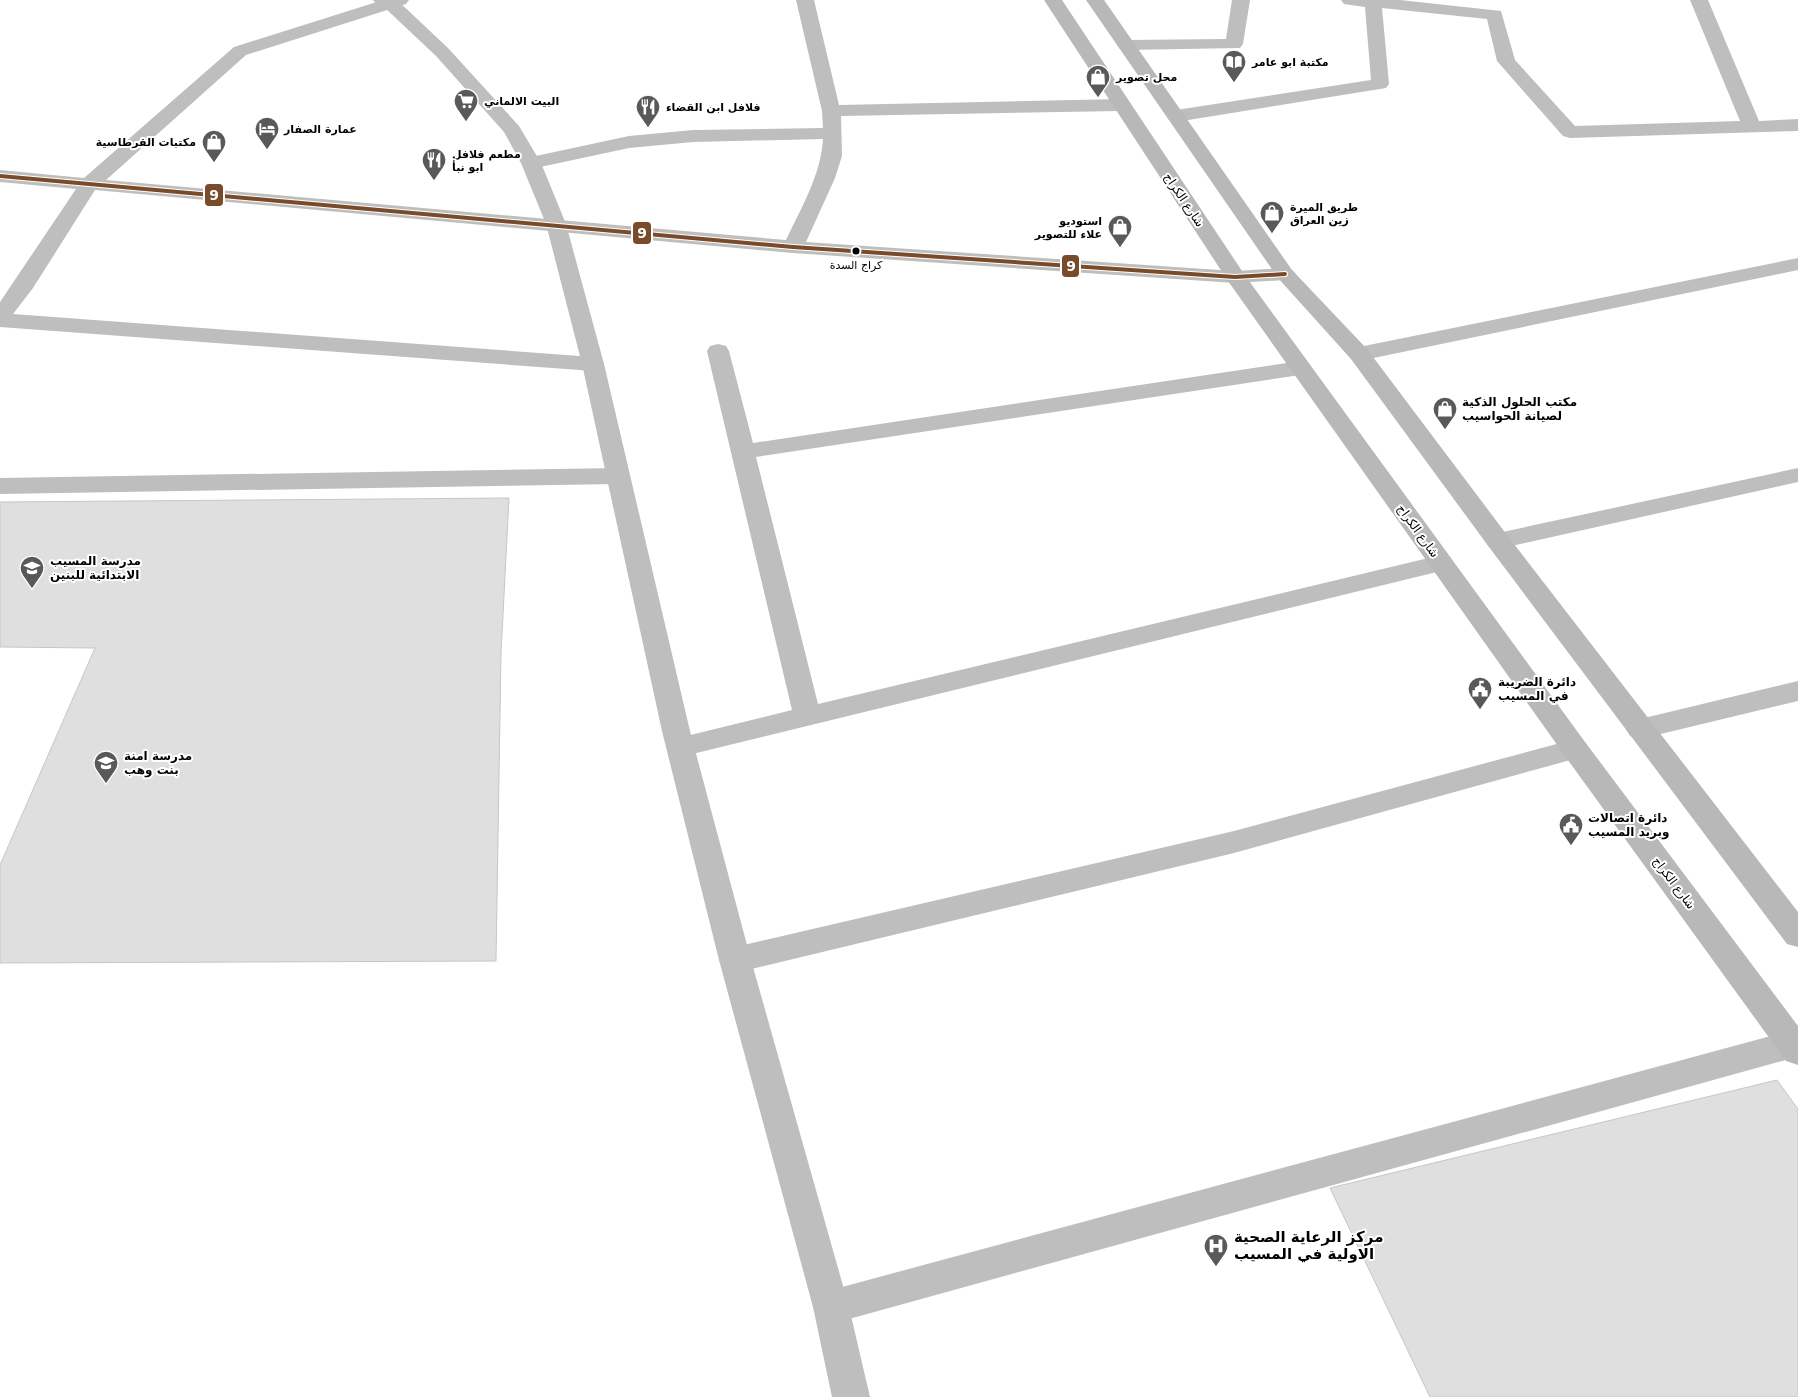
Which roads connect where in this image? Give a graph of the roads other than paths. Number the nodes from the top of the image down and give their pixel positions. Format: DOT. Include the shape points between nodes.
graph roads {
  1 [pos="805,0"];
  2 [pos="1053,0"];
  3 [pos="1095,0"];
  4 [pos="1241,0"];
  5 [pos="1350,0"];
  6 [pos="1699,0"];
  7 [pos="391,1"];
  8 [pos="1373,2"];
  9 [pos="1126,45"];
  10 [pos="1120,105"];
  11 [pos="831,111"];
  12 [pos="1176,116"];
  13 [pos="1798,125"];
  14 [pos="1752,127"];
  15 [pos="833,133"];
  16 [pos="531,163"];
  17 [pos="0,176"];
  18 [pos="89,184"];
  19 [pos="556,224"];
  20 [pos="793,247"];
  21 [pos="1798,264"];
  22 [pos="1285,274"];
  23 [pos="1235,277"];
  24 [pos="0,287"];
  25 [pos="22,288"];
  26 [pos="0,318"];
  27 [pos="718,351"];
  28 [pos="1359,354"];
  29 [pos="593,364"];
  30 [pos="1300,368"];
  31 [pos="743,452"];
  32 [pos="1798,475"];
  33 [pos="618,476"];
  34 [pos="0,486"];
  35 [pos="1498,542"];
  36 [pos="1442,563"];
  37 [pos="1798,691"];
  38 [pos="808,717"];
  39 [pos="1640,729"];
  40 [pos="680,747"];
  41 [pos="1575,749"];
  42 [pos="1798,935"];
  43 [pos="735,960"];
  44 [pos="1796,1047"];
  45 [pos="831,1307"];
  46 [pos="851,1397"];
  1 -- 11 [label="street"];
  2 -- 10 [label="main road, شارع الكراج"];
  3 -- 9 [label="main road"];
  4 -- 9 [label="street" via="1234,44"];
  5 -- 8 [label="street"];
  6 -- 14 [label="street"];
  7 -- 16 [label="street" via="512,130"];
  7 -- 18 [label="street" via="240,51"];
  8 -- 12 [label="street" via="1380,84"];
  8 -- 14 [label="street" via="1495,15 1506,61 1570,132"];
  9 -- 12 [label="main road"];
  10 -- 11 [label="street"];
  10 -- 23 [label="main road, شارع الكراج"];
  11 -- 15 [label="street"];
  12 -- 22 [label="main road"];
  13 -- 14 [label="street"];
  15 -- 16 [label="street" via="693,136 630,142"];
  15 -- 20 [label="street" via="832,156 825,178"];
  16 -- 19 [label="street"];
  17 -- 18 [label="street"];
  18 -- 19 [label="street"];
  18 -- 25 [label="street"];
  19 -- 20 [label="street"];
  19 -- 29 [label="street"];
  20 -- 23 [label="street"];
  21 -- 28 [label="street"];
  22 -- 23 [label="street"];
  22 -- 28 [label="main road"];
  23 -- 30 [label="main road, شارع الكراج"];
  24 -- 25 [label="street"];
  25 -- 26 [label="street"];
  26 -- 29 [label="street"];
  27 -- 31 [label="street"];
  28 -- 35 [label="main road"];
  29 -- 33 [label="street"];
  30 -- 31 [label="street"];
  30 -- 36 [label="main road, شارع الكراج"];
  31 -- 38 [label="street"];
  32 -- 35 [label="street"];
  33 -- 34 [label="street"];
  33 -- 40 [label="street"];
  35 -- 39 [label="main road"];
  36 -- 38 [label="street"];
  36 -- 41 [label="main road, شارع الكراج"];
  37 -- 39 [label="street"];
  38 -- 40 [label="street"];
  39 -- 42 [label="main road"];
  40 -- 43 [label="street"];
  41 -- 43 [label="street" via="1234,842"];
  41 -- 44 [label="main road, شارع الكراج"];
  43 -- 45 [label="street"];
  44 -- 45 [label="street"];
  45 -- 46 [label="street"];
}
